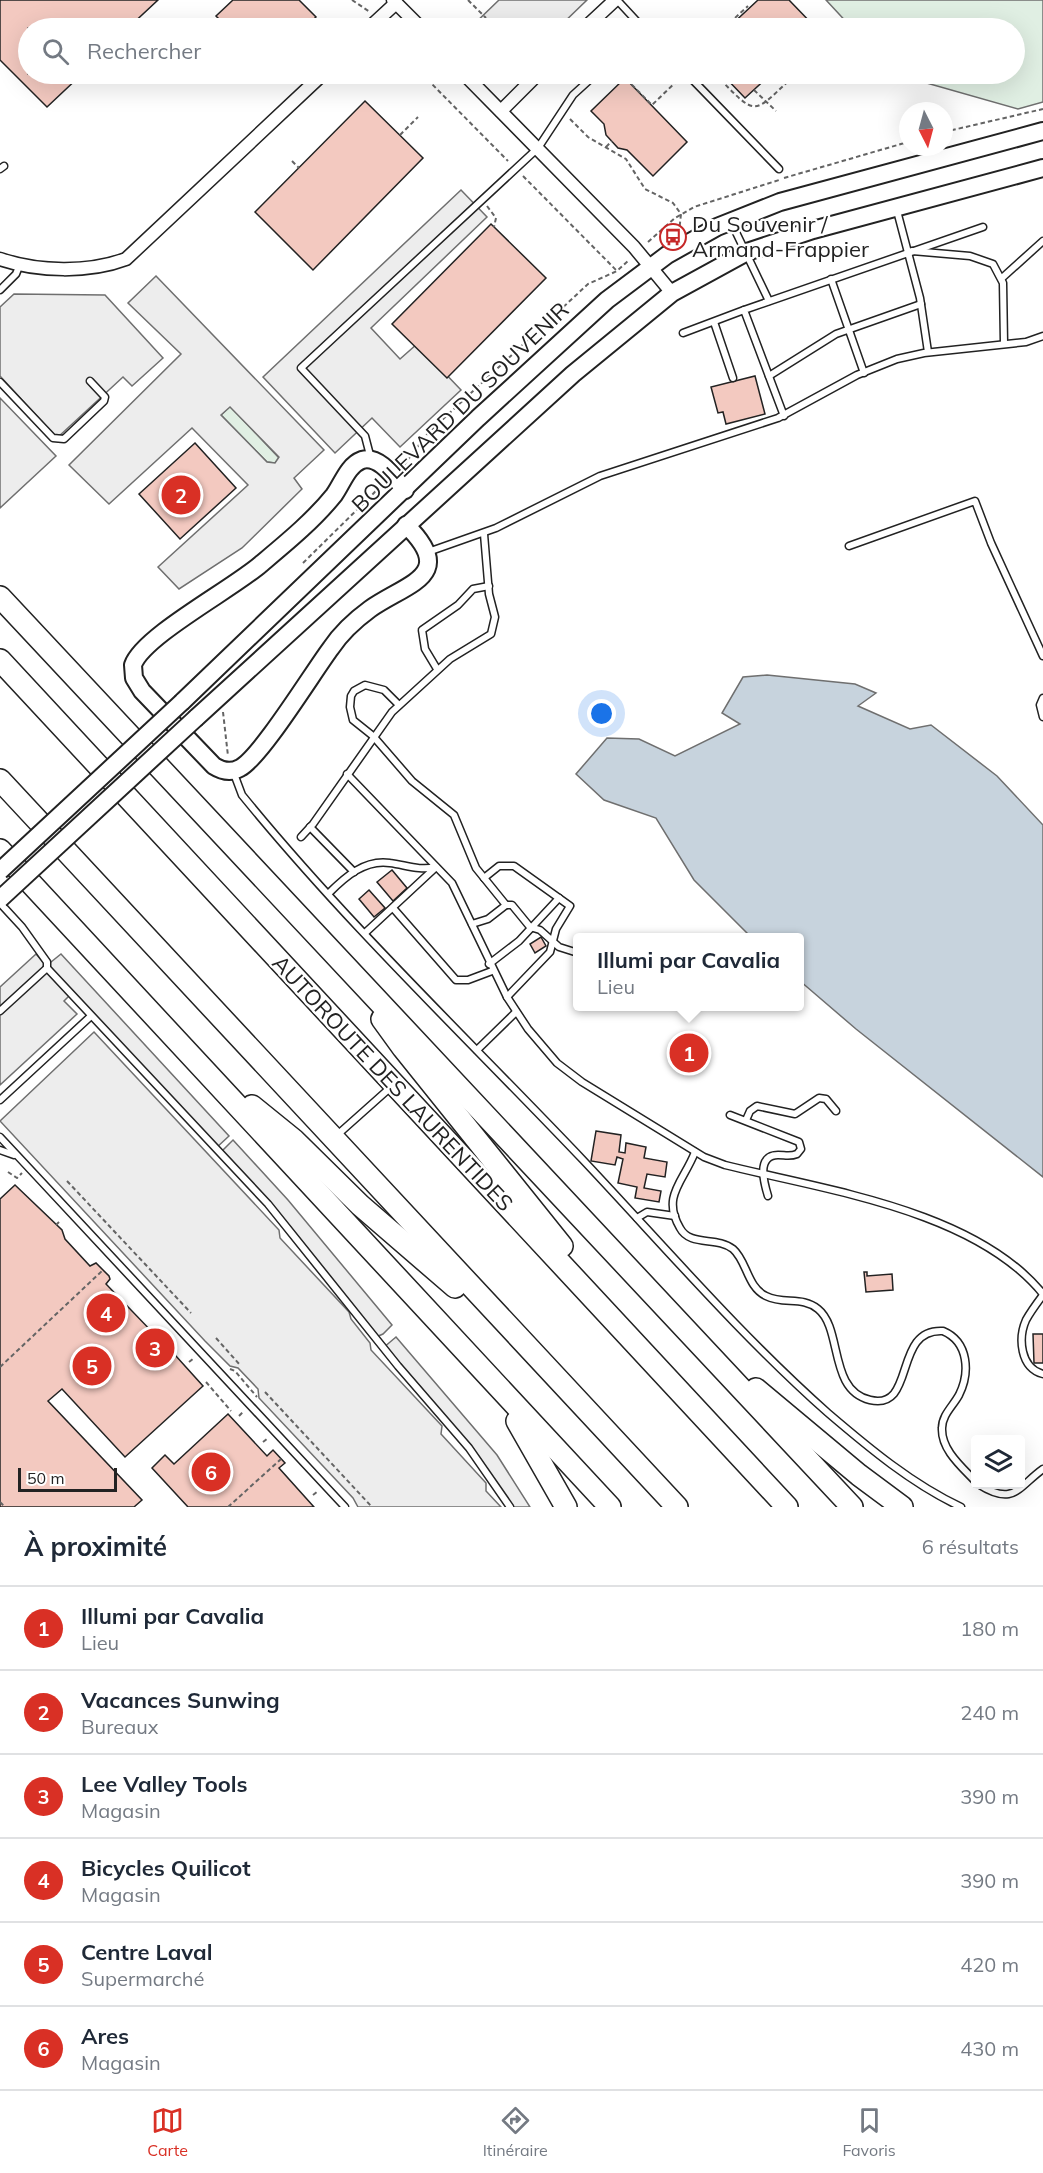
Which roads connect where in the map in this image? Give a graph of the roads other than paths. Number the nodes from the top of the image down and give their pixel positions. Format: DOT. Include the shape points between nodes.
graph roads {
  1 [pos="616,0"];
  2 [pos="395,1"];
  3 [pos="379,18"];
  4 [pos="411,18"];
  5 [pos="596,18"];
  6 [pos="633,18"];
  7 [pos="312,84"];
  8 [pos="474,84"];
  9 [pos="528,84"];
  10 [pos="585,84"];
  11 [pos="697,84"];
  12 [pos="501,111"];
  13 [pos="1043,131"];
  14 [pos="538,148"];
  15 [pos="1043,168"];
  16 [pos="779,169"];
  17 [pos="896,207"];
  18 [pos="730,220"];
  19 [pos="983,227"];
  20 [pos="1043,241"];
  21 [pos="908,251"];
  22 [pos="747,252"];
  23 [pos="0,259"];
  24 [pos="20,264"];
  25 [pos="651,266"];
  26 [pos="1002,278"];
  27 [pos="831,279"];
  28 [pos="0,290"];
  29 [pos="672,293"];
  30 [pos="769,301"];
  31 [pos="921,304"];
  32 [pos="744,310"];
  33 [pos="714,322"];
  34 [pos="848,329"];
  35 [pos="683,333"];
  36 [pos="1043,336"];
  37 [pos="1004,343"];
  38 [pos="928,352"];
  39 [pos="864,373"];
  40 [pos="769,376"];
  41 [pos="733,378"];
  42 [pos="90,381"];
  43 [pos="1,386"];
  44 [pos="784,416"];
  45 [pos="371,460"];
  46 [pos="405,490"];
  47 [pos="406,525"];
  48 [pos="484,534"];
  49 [pos="849,546"];
  50 [pos="428,552"];
  51 [pos="489,586"];
  52 [pos="0,597"];
  53 [pos="1043,656"];
  54 [pos="0,660"];
  55 [pos="437,669"];
  56 [pos="1043,698"];
  57 [pos="399,705"];
  58 [pos="1043,717"];
  59 [pos="373,736"];
  60 [pos="232,770"];
  61 [pos="347,774"];
  62 [pos="0,780"];
  63 [pos="310,827"];
  64 [pos="301,837"];
  65 [pos="0,850"];
  66 [pos="436,867"];
  67 [pos="0,871"];
  68 [pos="354,872"];
  69 [pos="484,878"];
  70 [pos="329,893"];
  71 [pos="559,898"];
  72 [pos="0,901"];
  73 [pos="506,905"];
  74 [pos="393,908"];
  75 [pos="472,924"];
  76 [pos="530,927"];
  77 [pos="365,933"];
  78 [pos="554,942"];
  79 [pos="573,951"];
  80 [pos="489,964"];
  81 [pos="46,968"];
  82 [pos="492,971"];
  83 [pos="355,978"];
  84 [pos="507,997"];
  85 [pos="0,1011"];
  86 [pos="516,1012"];
  87 [pos="91,1016"];
  88 [pos="477,1050"];
  89 [pos="198,1063"];
  90 [pos="395,1084"];
  91 [pos="0,1100"];
  92 [pos="836,1111"];
  93 [pos="730,1115"];
  94 [pos="746,1120"];
  95 [pos="0,1137"];
  96 [pos="334,1139"];
  97 [pos="0,1150"];
  98 [pos="695,1152"];
  99 [pos="18,1156"];
  100 [pos="762,1173"];
  101 [pos="768,1196"];
  102 [pos="675,1216"];
  103 [pos="637,1218"];
  104 [pos="1043,1295"];
  105 [pos="699,1343"];
  106 [pos="531,1354"];
  107 [pos="659,1369"];
  108 [pos="1043,1374"];
  109 [pos="497,1387"];
  110 [pos="1043,1469"];
  111 [pos="971,1476"];
  112 [pos="984,1489"];
  113 [pos="345,1507"];
  114 [pos="510,1507"];
  115 [pos="566,1507"];
  116 [pos="610,1507"];
  117 [pos="677,1507"];
  118 [pos="787,1507"];
  119 [pos="852,1507"];
  120 [pos="903,1507"];
  121 [pos="961,1507"];
  1 -- 5 [label="street"];
  1 -- 6 [label="lane"];
  2 -- 3 [label="street"];
  2 -- 4 [label="street"];
  7 -- 24 [label="street" via="126,259 85,268"];
  8 -- 12 [label="street"];
  9 -- 12 [label="street"];
  10 -- 14 [label="lane" via="573,95"];
  11 -- 16 [label="lane"];
  12 -- 14 [label="street"];
  13 -- 18 [label="street, BOULEVARD DU SOUVENIR" via="798,197"];
  14 -- 25 [label="street"];
  14 -- 45 [label="lane" via="301,368 365,436"];
  15 -- 17 [label="street, BOULEVARD DU SOUVENIR"];
  17 -- 21 [label="lane"];
  17 -- 22 [label="street, BOULEVARD DU SOUVENIR"];
  18 -- 22 [label="lane"];
  18 -- 25 [label="street, BOULEVARD DU SOUVENIR"];
  19 -- 21 [label="lane"];
  20 -- 26 [label="lane"];
  21 -- 26 [label="lane" via="980,258 993,264"];
  21 -- 27 [label="lane"];
  21 -- 31 [label="lane"];
  22 -- 29 [label="street, BOULEVARD DU SOUVENIR"];
  22 -- 30 [label="lane"];
  23 -- 24 [label="street"];
  24 -- 28 [label="lane"];
  25 -- 29 [label="street"];
  25 -- 46 [label="street, BOULEVARD DU SOUVENIR" via="607,300"];
  26 -- 37 [label="lane"];
  27 -- 30 [label="lane"];
  27 -- 34 [label="lane"];
  29 -- 47 [label="street, BOULEVARD DU SOUVENIR" via="573,374"];
  30 -- 32 [label="lane"];
  31 -- 34 [label="lane"];
  31 -- 38 [label="lane"];
  32 -- 33 [label="lane"];
  32 -- 40 [label="lane"];
  33 -- 35 [label="lane"];
  33 -- 41 [label="lane"];
  34 -- 39 [label="lane"];
  34 -- 40 [label="lane"];
  36 -- 37 [label="lane"];
  37 -- 38 [label="lane"];
  38 -- 39 [label="lane"];
  39 -- 44 [label="lane"];
  40 -- 44 [label="lane"];
  42 -- 43 [label="lane" via="105,397 104,401 64,439 52,438"];
  44 -- 48 [label="lane" via="600,476"];
  45 -- 46 [label="street" via="387,470"];
  45 -- 60 [label="street" via="356,464 320,510 260,565 153,641 135,659 133,673 142,691 206,760 219,769"];
  46 -- 67 [label="street, BOULEVARD DU SOUVENIR, bridge"];
  47 -- 50 [label="street"];
  47 -- 72 [label="street, BOULEVARD DU SOUVENIR, bridge"];
  48 -- 50 [label="lane"];
  48 -- 51 [label="lane"];
  49 -- 53 [label="lane" via="975,501"];
  50 -- 60 [label="street" via="428,566 422,578 370,609 350,626 258,750 246,764"];
  51 -- 55 [label="lane" via="495,617 491,634"];
  51 -- 55 [label="lane" via="473,590 422,630 424,649"];
  52 -- 83 [label="highway"];
  54 -- 90 [label="highway, AUTOROUTE DES LAURENTIDES"];
  55 -- 57 [label="lane"];
  56 -- 58 [label="lane"];
  57 -- 59 [label="lane"];
  57 -- 59 [label="lane" via="374,686 365,685 354,691 350,716"];
  59 -- 61 [label="lane"];
  59 -- 69 [label="lane" via="412,781 454,815"];
  60 -- 70 [label="lane" via="242,795"];
  61 -- 63 [label="lane"];
  61 -- 66 [label="lane"];
  62 -- 96 [label="highway"];
  63 -- 64 [label="lane"];
  63 -- 68 [label="lane"];
  65 -- 89 [label="highway"];
  66 -- 68 [label="lane" via="414,869 380,863"];
  66 -- 74 [label="lane"];
  66 -- 75 [label="lane" via="458,892"];
  68 -- 70 [label="lane"];
  69 -- 71 [label="lane" via="509,864"];
  69 -- 73 [label="lane"];
  70 -- 77 [label="lane"];
  71 -- 76 [label="lane"];
  71 -- 78 [label="lane" via="570,906 556,929"];
  72 -- 81 [label="lane" via="47,962"];
  73 -- 75 [label="lane" via="488,919"];
  73 -- 76 [label="lane" via="512,906"];
  74 -- 77 [label="lane"];
  74 -- 82 [label="lane" via="456,980"];
  75 -- 80 [label="lane"];
  76 -- 78 [label="lane"];
  76 -- 80 [label="lane" via="508,952"];
  77 -- 88 [label="lane"];
  78 -- 79 [label="lane"];
  78 -- 84 [label="lane" via="550,952"];
  80 -- 82 [label="lane"];
  81 -- 85 [label="lane"];
  81 -- 87 [label="lane"];
  82 -- 84 [label="lane"];
  83 -- 105 [label="highway"];
  83 -- 107 [label="highway" via="403,1048"];
  84 -- 86 [label="lane"];
  86 -- 88 [label="lane"];
  86 -- 98 [label="lane" via="570,1074"];
  87 -- 91 [label="lane"];
  87 -- 114 [label="lane" via="268,1204 469,1448"];
  88 -- 103 [label="lane"];
  89 -- 106 [label="highway" via="294,1140 360,1205"];
  89 -- 109 [label="highway"];
  90 -- 96 [label="lane"];
  90 -- 107 [label="highway, AUTOROUTE DES LAURENTIDES"];
  92 -- 94 [label="lane" via="826,1099 819,1098 795,1114 757,1106"];
  93 -- 94 [label="lane"];
  94 -- 100 [label="lane" via="797,1140 801,1146 793,1155 768,1158"];
  95 -- 99 [label="lane"];
  96 -- 106 [label="highway"];
  97 -- 99 [label="lane"];
  98 -- 100 [label="lane" via="725,1165"];
  98 -- 102 [label="lane" via="673,1192"];
  99 -- 113 [label="lane"];
  100 -- 101 [label="lane"];
  100 -- 104 [label="lane" via="852,1193 936,1223 1013,1263"];
  102 -- 103 [label="lane" via="647,1212"];
  102 -- 111 [label="lane" via="686,1236 733,1249 760,1292 773,1299 803,1300 821,1311 844,1376 863,1398 881,1400 896,1391 911,1348 921,1337 938,1331 954,1337 964,1352 965,1371 960,1392 944,1419 942,1436 946,1447"];
  103 -- 121 [label="lane" via="799,1387 897,1468"];
  104 -- 108 [label="lane" via="1026,1320 1022,1339 1029,1364"];
  105 -- 119 [label="highway"];
  105 -- 120 [label="highway"];
  106 -- 117 [label="highway"];
  107 -- 118 [label="highway, AUTOROUTE DES LAURENTIDES"];
  109 -- 115 [label="highway"];
  109 -- 116 [label="highway"];
  110 -- 112 [label="lane" via="1019,1496 994,1498"];
}
